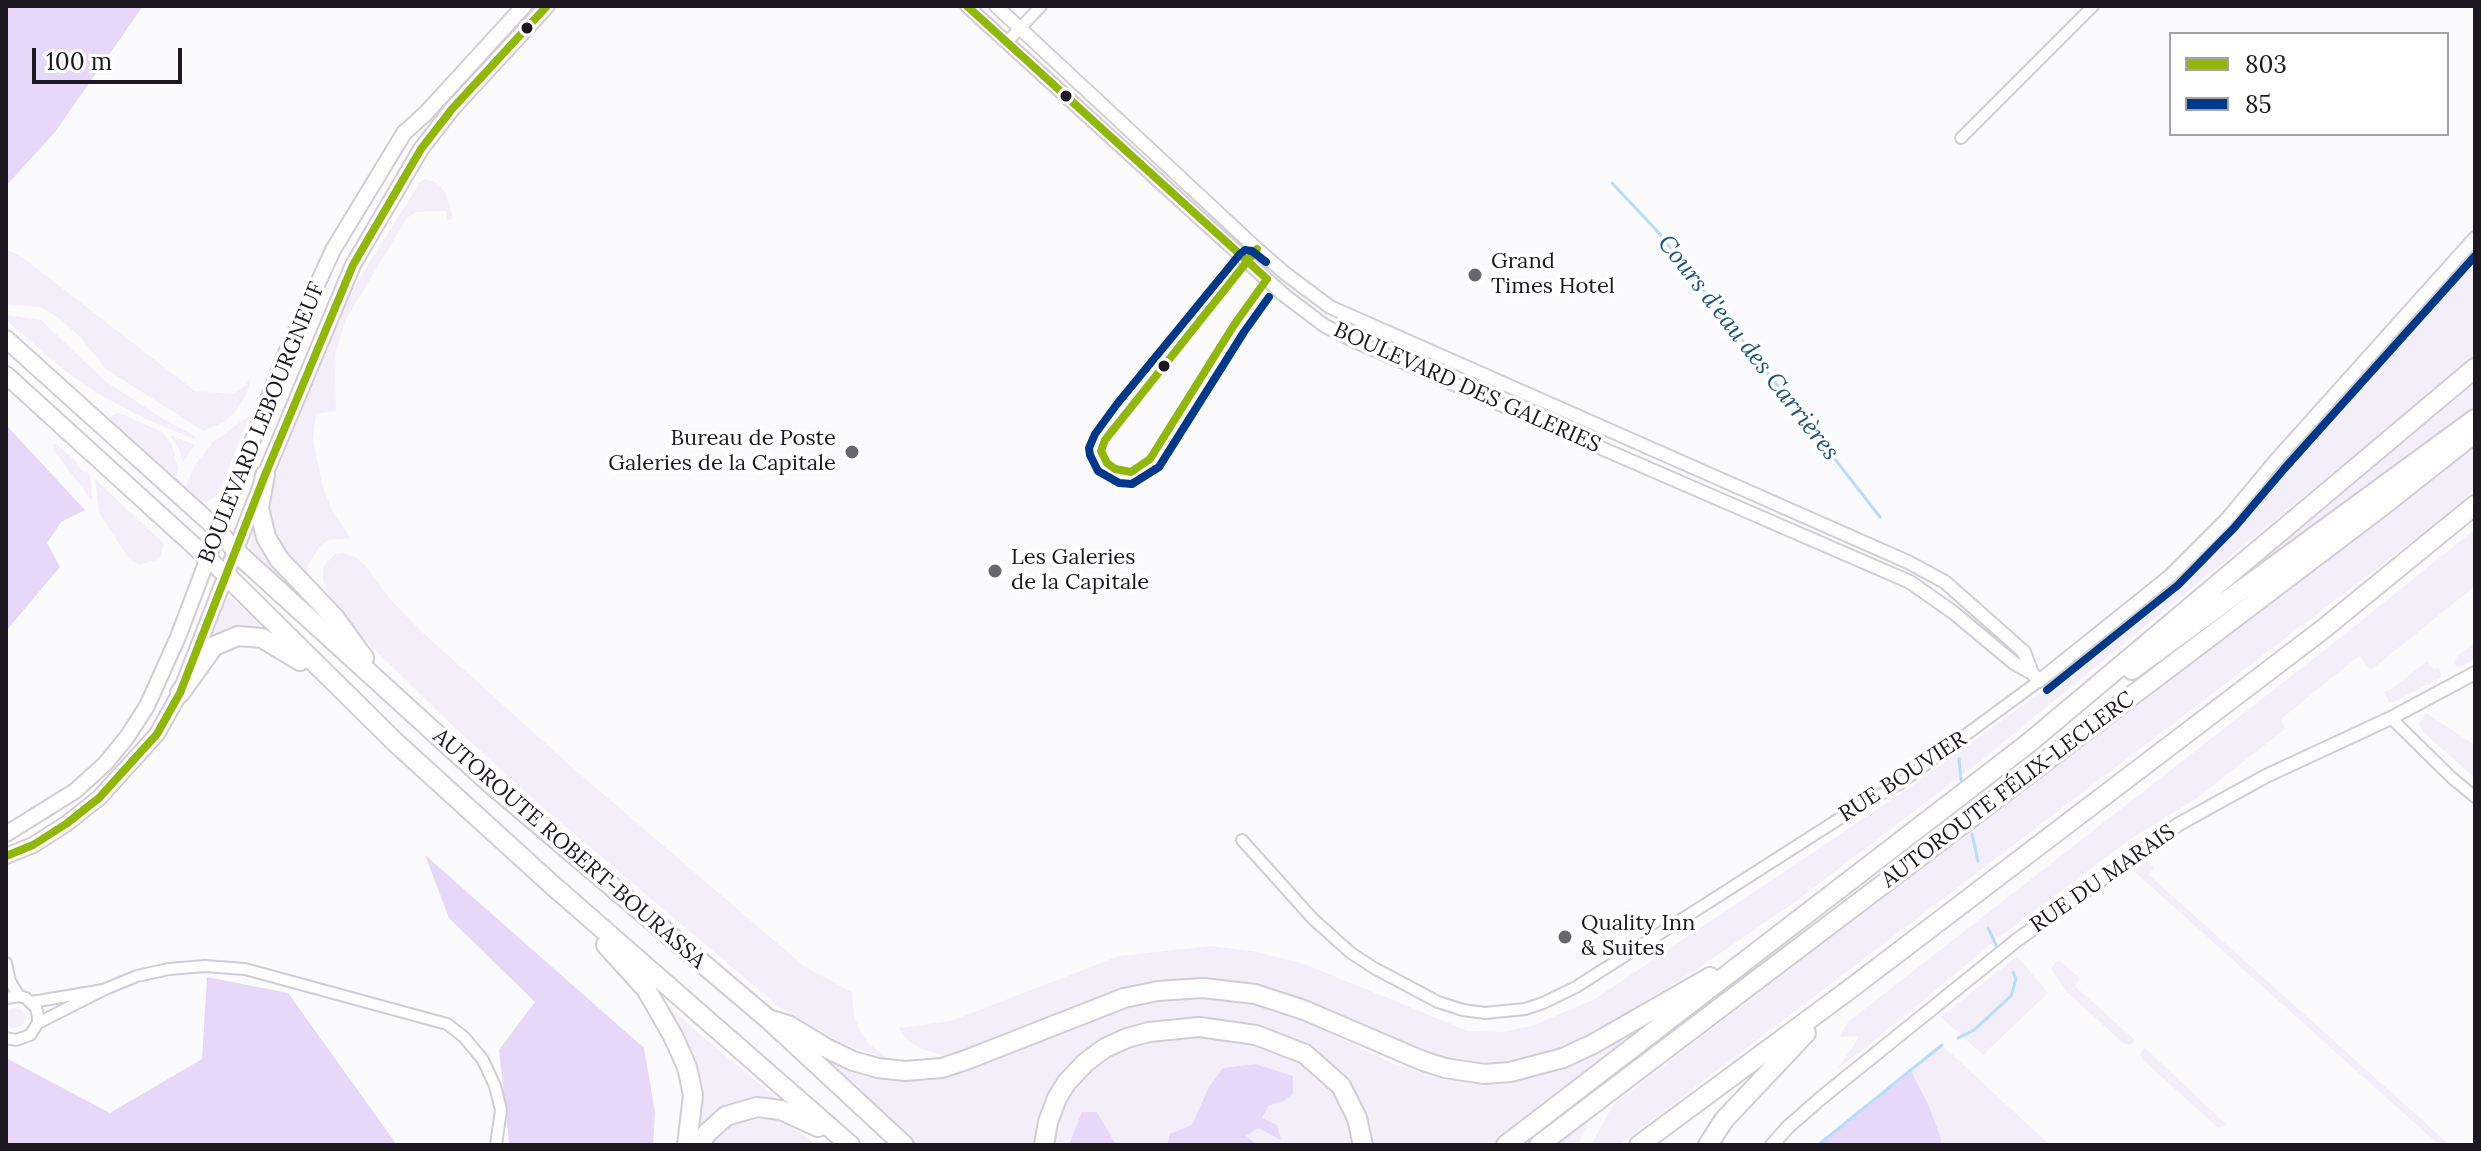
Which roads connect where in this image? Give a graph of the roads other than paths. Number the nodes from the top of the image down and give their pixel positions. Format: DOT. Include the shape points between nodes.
graph roads {
  1 [pos="524,6"];
  2 [pos="547,6"];
  3 [pos="967,6"];
  4 [pos="996,6"];
  5 [pos="1041,6"];
  6 [pos="2093,6"];
  7 [pos="1020,28"];
  8 [pos="1007,42"];
  9 [pos="1961,138"];
  10 [pos="2475,238"];
  11 [pos="6,339"];
  12 [pos="2475,368"];
  13 [pos="6,375"];
  14 [pos="2475,419"];
  15 [pos="2475,433"];
  16 [pos="265,475"];
  17 [pos="2475,505"];
  18 [pos="218,530"];
  19 [pos="235,551"];
  20 [pos="207,560"];
  21 [pos="226,575"];
  22 [pos="2475,673"];
  23 [pos="2035,677"];
  24 [pos="328,678"];
  25 [pos="180,693"];
  26 [pos="389,693"];
  27 [pos="2391,718"];
  28 [pos="2030,742"];
  29 [pos="2475,797"];
  30 [pos="6,834"];
  31 [pos="1242,840"];
  32 [pos="6,856"];
  33 [pos="550,883"];
  34 [pos="1774,939"];
  35 [pos="6,963"];
  36 [pos="1850,989"];
  37 [pos="103,990"];
  38 [pos="19,996"];
  39 [pos="6,998"];
  40 [pos="32,1002"];
  41 [pos="768,1019"];
  42 [pos="38,1023"];
  43 [pos="6,1038"];
  44 [pos="846,1142"];
  45 [pos="496,1145"];
  46 [pos="687,1145"];
  47 [pos="700,1145"];
  48 [pos="904,1145"];
  49 [pos="1044,1145"];
  50 [pos="1363,1145"];
  51 [pos="1506,1145"];
  52 [pos="1539,1145"];
  53 [pos="1639,1145"];
  54 [pos="1708,1145"];
  55 [pos="1772,1145"];
  1 -- 18 [label="main road, BOULEVARD LEBOURGNEUF" via="404,133 358,206 285,355"];
  2 -- 16 [label="main road, BOULEVARD LEBOURGNEUF" via="452,109 399,184 353,265"];
  3 -- 8 [label="street, BOULEVARD DES GALERIES"];
  4 -- 7 [label="street, BOULEVARD DES GALERIES"];
  5 -- 7 [label="street"];
  6 -- 9 [label="street"];
  7 -- 8 [label="street"];
  7 -- 23 [label="street, BOULEVARD DES GALERIES" via="1257,249 1330,307 1908,562 1945,582 2024,652"];
  8 -- 23 [label="street, BOULEVARD DES GALERIES" via="1284,295 1325,326 1910,582"];
  10 -- 23 [label="street, RUE BOUVIER" via="2226,520 2170,576"];
  11 -- 18 [label="highway"];
  12 -- 28 [label="highway"];
  13 -- 20 [label="highway"];
  14 -- 28 [label="highway"];
  15 -- 52 [label="highway, AUTOROUTE FÉLIX-LECLERC"];
  16 -- 19 [label="main road, BOULEVARD LEBOURGNEUF"];
  16 -- 26 [label="highway" via="259,508 266,537 279,559 335,618"];
  17 -- 36 [label="highway" via="2322,630"];
  18 -- 19 [label="highway"];
  18 -- 20 [label="main road, BOULEVARD LEBOURGNEUF"];
  19 -- 21 [label="main road, BOULEVARD LEBOURGNEUF"];
  19 -- 26 [label="highway, AUTOROUTE ROBERT-BOURASSA"];
  20 -- 21 [label="highway"];
  20 -- 30 [label="main road, BOULEVARD LEBOURGNEUF" via="147,706 127,737 75,791"];
  21 -- 24 [label="highway, AUTOROUTE ROBERT-BOURASSA"];
  21 -- 25 [label="main road, BOULEVARD LEBOURGNEUF"];
  22 -- 27 [label="street, RUE DU MARAIS"];
  23 -- 31 [label="street, RUE BOUVIER" via="1899,784 1576,987 1525,1009 1463,1010 1374,968 1313,919"];
  24 -- 25 [label="highway" via="262,638 238,636 214,646"];
  24 -- 33 [label="highway, AUTOROUTE ROBERT-BOURASSA"];
  25 -- 32 [label="main road, BOULEVARD LEBOURGNEUF" via="157,734 99,798 33,845"];
  26 -- 41 [label="highway, AUTOROUTE ROBERT-BOURASSA"];
  27 -- 29 [label="street"];
  27 -- 55 [label="street, RUE DU MARAIS" via="2179,824 2017,940 1810,1107"];
  28 -- 34 [label="highway"];
  33 -- 44 [label="highway, AUTOROUTE ROBERT-BOURASSA"];
  33 -- 46 [label="highway" via="646,989 673,1036 693,1095"];
  34 -- 41 [label="highway" via="1593,1044 1510,1072 1445,1068 1304,1010 1255,994 1203,988 1124,998 966,1060 905,1071 853,1061"];
  34 -- 51 [label="highway"];
  35 -- 38 [label="street"];
  36 -- 53 [label="highway"];
  36 -- 54 [label="highway" via="1761,1079"];
  37 -- 40 [label="street"];
  37 -- 42 [label="street"];
  37 -- 45 [label="street" via="169,969 245,969 447,1024 483,1060 495,1086 501,1110"];
  38 -- 39 [label="street"];
  38 -- 40 [label="street"];
  40 -- 42 [label="street"];
  41 -- 48 [label="highway, AUTOROUTE ROBERT-BOURASSA"];
  42 -- 43 [label="street" via="24,1039"];
  44 -- 47 [label="highway" via="781,1110 757,1107 726,1116"];
  49 -- 50 [label="highway" via="1057,1098 1086,1062 1138,1035 1199,1027 1256,1035 1305,1054 1341,1086"];
}
